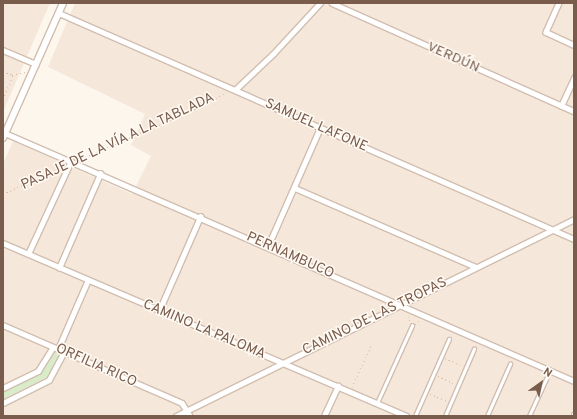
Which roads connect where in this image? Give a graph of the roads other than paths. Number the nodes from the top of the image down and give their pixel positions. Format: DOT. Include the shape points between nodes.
graph roads {
  1 [pos="63,3"];
  2 [pos="320,3"];
  3 [pos="332,3"];
  4 [pos="559,3"];
  5 [pos="59,13"];
  6 [pos="574,45"];
  7 [pos="3,50"];
  8 [pos="36,64"];
  9 [pos="574,78"];
  10 [pos="234,89"];
  11 [pos="561,106"];
  12 [pos="574,111"];
  13 [pos="320,128"];
  14 [pos="4,135"];
  15 [pos="71,161"];
  16 [pos="100,174"];
  17 [pos="295,188"];
  18 [pos="200,217"];
  19 [pos="574,219"];
  20 [pos="553,230"];
  21 [pos="574,239"];
  22 [pos="3,243"];
  23 [pos="268,246"];
  24 [pos="28,254"];
  25 [pos="476,267"];
  26 [pos="59,268"];
  27 [pos="88,280"];
  28 [pos="401,305"];
  29 [pos="159,311"];
  30 [pos="3,326"];
  31 [pos="412,326"];
  32 [pos="449,339"];
  33 [pos="53,347"];
  34 [pos="58,349"];
  35 [pos="474,349"];
  36 [pos="64,352"];
  37 [pos="281,362"];
  38 [pos="510,364"];
  39 [pos="546,379"];
  40 [pos="574,381"];
  41 [pos="338,386"];
  42 [pos="3,388"];
  43 [pos="3,403"];
  44 [pos="377,403"];
  45 [pos="187,410"];
  46 [pos="176,416"];
  47 [pos="190,416"];
  48 [pos="324,416"];
  49 [pos="406,416"];
  50 [pos="415,416"];
  51 [pos="445,416"];
  52 [pos="487,416"];
  53 [pos="529,416"];
  1 -- 5 [label="street"];
  2 -- 10 [label="street, PASAJE DE LA VÍA A LA TABLADA" via="273,54"];
  3 -- 11 [label="street, VERDÚN"];
  4 -- 6 [label="street" via="546,32"];
  5 -- 8 [label="street"];
  5 -- 10 [label="street, SAMUEL LAFONE"];
  7 -- 8 [label="street"];
  8 -- 14 [label="street"];
  9 -- 11 [label="street"];
  10 -- 13 [label="street, SAMUEL LAFONE"];
  11 -- 12 [label="street, VERDÚN"];
  13 -- 17 [label="street"];
  13 -- 20 [label="street, SAMUEL LAFONE"];
  14 -- 15 [label="street, PERNAMBUCO"];
  15 -- 16 [label="street, PERNAMBUCO"];
  15 -- 24 [label="street"];
  16 -- 18 [label="street, PERNAMBUCO"];
  16 -- 26 [label="street"];
  17 -- 23 [label="street"];
  17 -- 25 [label="street"];
  18 -- 23 [label="street, PERNAMBUCO"];
  18 -- 29 [label="street"];
  19 -- 20 [label="street, CAMINO DE LAS TROPAS"];
  20 -- 21 [label="street, SAMUEL LAFONE"];
  20 -- 25 [label="street, CAMINO DE LAS TROPAS"];
  22 -- 24 [label="street, CAMINO LA PALOMA"];
  23 -- 28 [label="street, PERNAMBUCO"];
  24 -- 26 [label="street, CAMINO LA PALOMA"];
  25 -- 28 [label="street, CAMINO DE LAS TROPAS"];
  26 -- 27 [label="street, CAMINO LA PALOMA"];
  27 -- 29 [label="street, CAMINO LA PALOMA"];
  27 -- 34 [label="street"];
  28 -- 37 [label="street, CAMINO DE LAS TROPAS"];
  28 -- 40 [label="street, PERNAMBUCO"];
  29 -- 37 [label="street, CAMINO LA PALOMA"];
  30 -- 33 [label="street, ORFILIA RICO"];
  31 -- 44 [label="lane"];
  32 -- 50 [label="lane"];
  33 -- 34 [label="street, ORFILIA RICO"];
  33 -- 42 [label="street" via="38,371"];
  34 -- 36 [label="street, ORFILIA RICO"];
  35 -- 51 [label="lane"];
  36 -- 43 [label="street" via="49,380"];
  36 -- 45 [label="street, ORFILIA RICO" via="182,403"];
  37 -- 41 [label="street, CAMINO LA PALOMA"];
  37 -- 45 [label="street, CAMINO DE LAS TROPAS"];
  38 -- 52 [label="lane"];
  39 -- 53 [label="lane"];
  41 -- 44 [label="street, CAMINO LA PALOMA"];
  41 -- 48 [label="street"];
  44 -- 49 [label="street, CAMINO LA PALOMA"];
  45 -- 46 [label="street, CAMINO DE LAS TROPAS"];
  45 -- 47 [label="street"];
}
